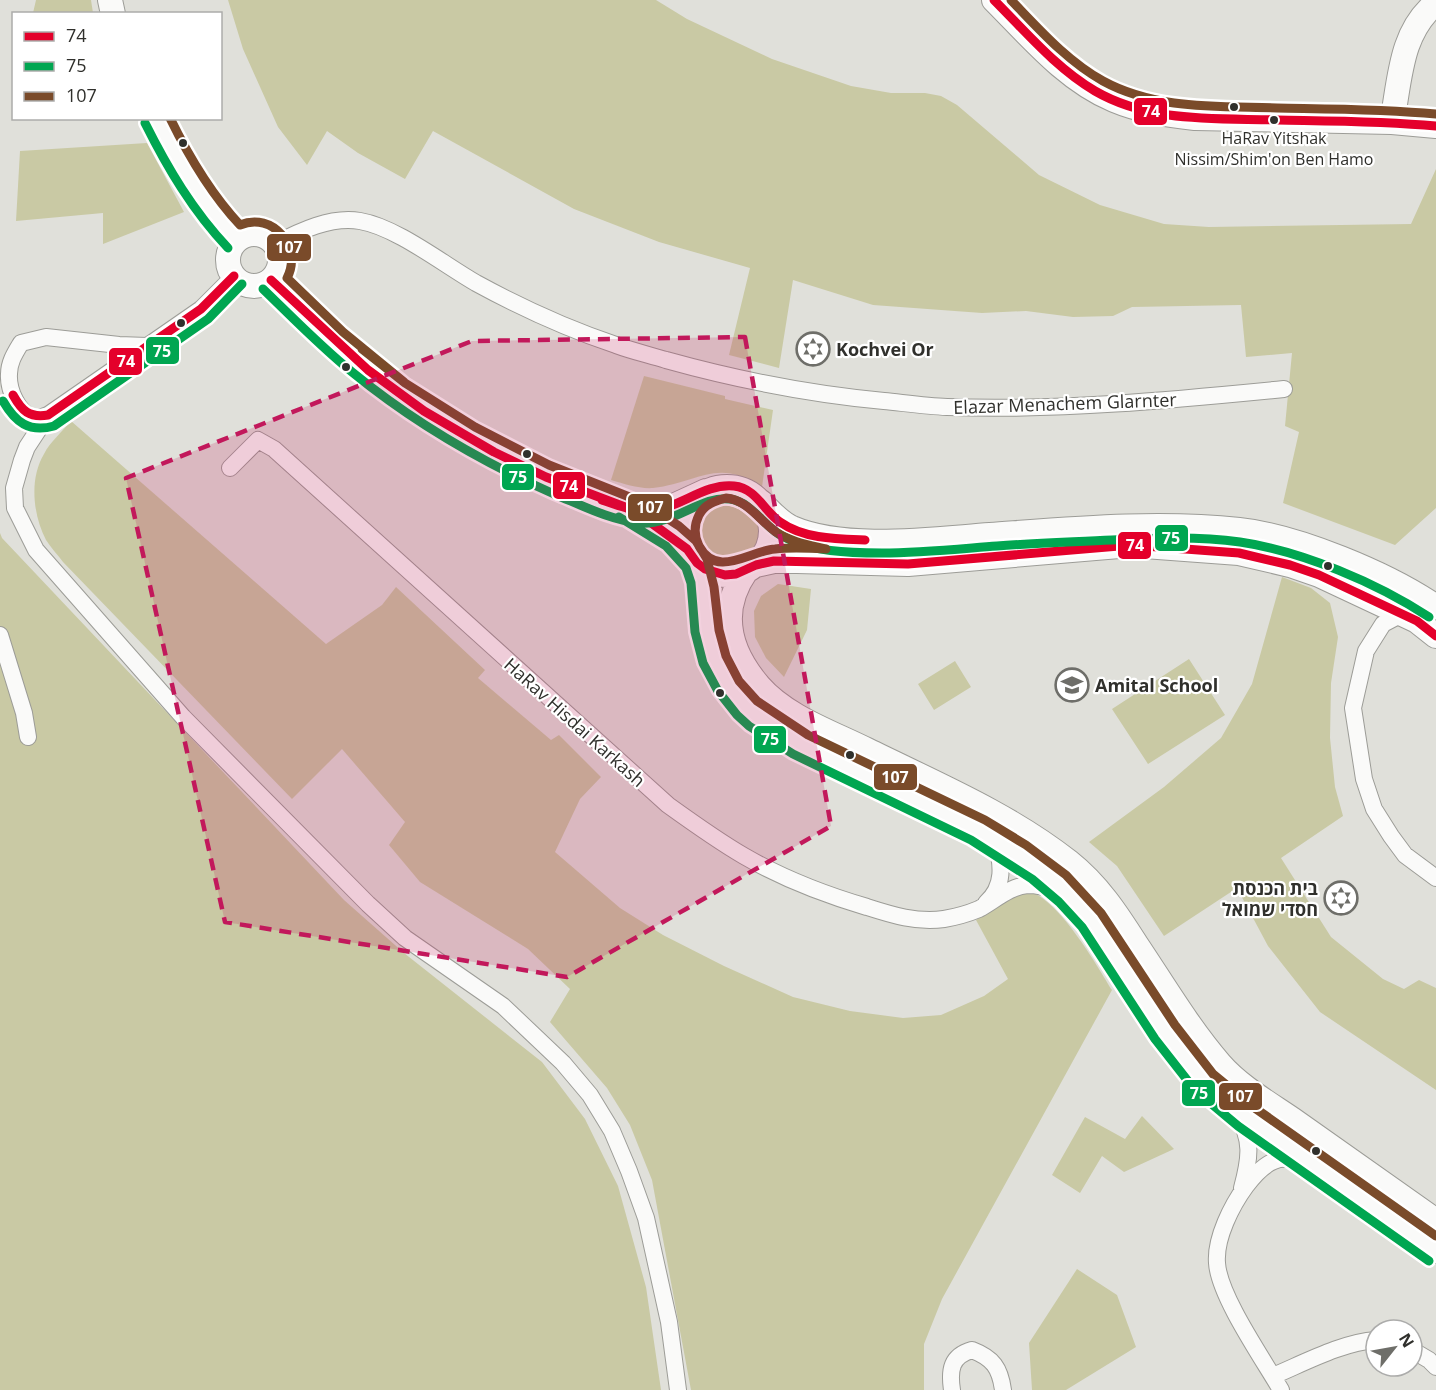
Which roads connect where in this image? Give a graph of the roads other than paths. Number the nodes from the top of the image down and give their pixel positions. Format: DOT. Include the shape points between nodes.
graph roads {
  1 [pos="994,0"];
  2 [pos="1436,3"];
  3 [pos="157,120"];
  4 [pos="1392,123"];
  5 [pos="1436,126"];
  6 [pos="237,240"];
  7 [pos="275,244"];
  8 [pos="234,276"];
  9 [pos="271,280"];
  10 [pos="147,346"];
  11 [pos="1284,389"];
  12 [pos="48,416"];
  13 [pos="230,468"];
  14 [pos="7,489"];
  15 [pos="706,492"];
  16 [pos="761,502"];
  17 [pos="625,507"];
  18 [pos="692,556"];
  19 [pos="751,568"];
  20 [pos="1436,607"];
  21 [pos="1402,614"];
  22 [pos="0,635"];
  23 [pos="1436,636"];
  24 [pos="28,737"];
  25 [pos="996,842"];
  26 [pos="1436,878"];
  27 [pos="1068,894"];
  28 [pos="978,909"];
  29 [pos="1233,1107"];
  30 [pos="1317,1167"];
  31 [pos="1241,1193"];
  32 [pos="1436,1221"];
  33 [pos="1436,1251"];
  34 [pos="1364,1341"];
  35 [pos="1424,1357"];
  36 [pos="1436,1367"];
  37 [pos="1277,1383"];
  38 [pos="678,1390"];
  39 [pos="952,1390"];
  40 [pos="1003,1390"];
  1 -- 4 [label="street" via="1069,72 1113,100 1142,109 1195,118"];
  2 -- 4 [label="street" via="1419,19 1406,47"];
  3 -- 6 [label="street" via="201,195"];
  4 -- 5 [label="street"];
  6 -- 7 [label="street" via="256,234"];
  6 -- 8 [label="street" via="228,257"];
  7 -- 9 [label="street" via="280,262"];
  7 -- 11 [label="street, Elazar Menachem Glarnter" via="326,224 360,221 397,235 478,284 551,320 616,345 734,378 838,396 944,407 1017,408 1146,403"];
  8 -- 9 [label="street" via="252,286"];
  8 -- 10 [label="street" via="201,309"];
  9 -- 17 [label="street" via="361,364 424,411 537,473"];
  10 -- 12 [label="street"];
  10 -- 12 [label="street" via="46,337 21,342 11,362 13,394 24,412 35,418"];
  12 -- 14 [label="street" via="27,447"];
  13 -- 28 [label="street, HaRav Hisdai Karkash" via="258,440 274,449 650,790 747,858 809,887 891,915 940,920"];
  14 -- 38 [label="street" via="36,550 183,717 374,910 405,938 503,1006 590,1095 612,1131 646,1218 669,1322"];
  15 -- 16 [label="street" via="720,486 736,486"];
  15 -- 17 [label="street" via="669,508 642,511"];
  15 -- 18 [label="street" via="687,510 683,523 683,536"];
  16 -- 19 [label="street" via="768,511 772,534 764,556"];
  16 -- 20 [label="street" via="792,528 855,540 907,541 1173,525 1242,530 1327,553"];
  17 -- 18 [label="street" via="664,531"];
  18 -- 19 [label="street" via="714,573 736,574"];
  18 -- 25 [label="street" via="704,596 710,648 722,676 743,704 802,746"];
  19 -- 21 [label="street" via="774,561 908,564 1131,544 1239,553 1290,565 1346,586"];
  19 -- 32 [label="street" via="736,585 729,616 733,642 743,664 767,694 813,724 992,811 1072,864 1111,906 1221,1065"];
  21 -- 23 [label="street"];
  21 -- 26 [label="street" via="1383,624 1366,651 1353,708 1364,779 1374,809 1405,855"];
  22 -- 24 [label="street"];
  25 -- 27 [label="street"];
  25 -- 28 [label="street" via="1001,877 994,895"];
  27 -- 28 [label="street, HaRav Hisdai Karkash" via="1025,885"];
  27 -- 29 [label="street" via="1094,924 1184,1058"];
  29 -- 30 [label="street"];
  29 -- 31 [label="street" via="1245,1127 1250,1159"];
  30 -- 31 [label="street" via="1285,1158 1268,1164"];
  30 -- 33 [label="street"];
  31 -- 37 [label="street" via="1222,1232 1217,1260 1219,1278"];
  34 -- 37 [label="street"];
  35 -- 36 [label="street"];
  39 -- 40 [label="street" via="955,1359 972,1350 991,1359 1001,1376"];
}
